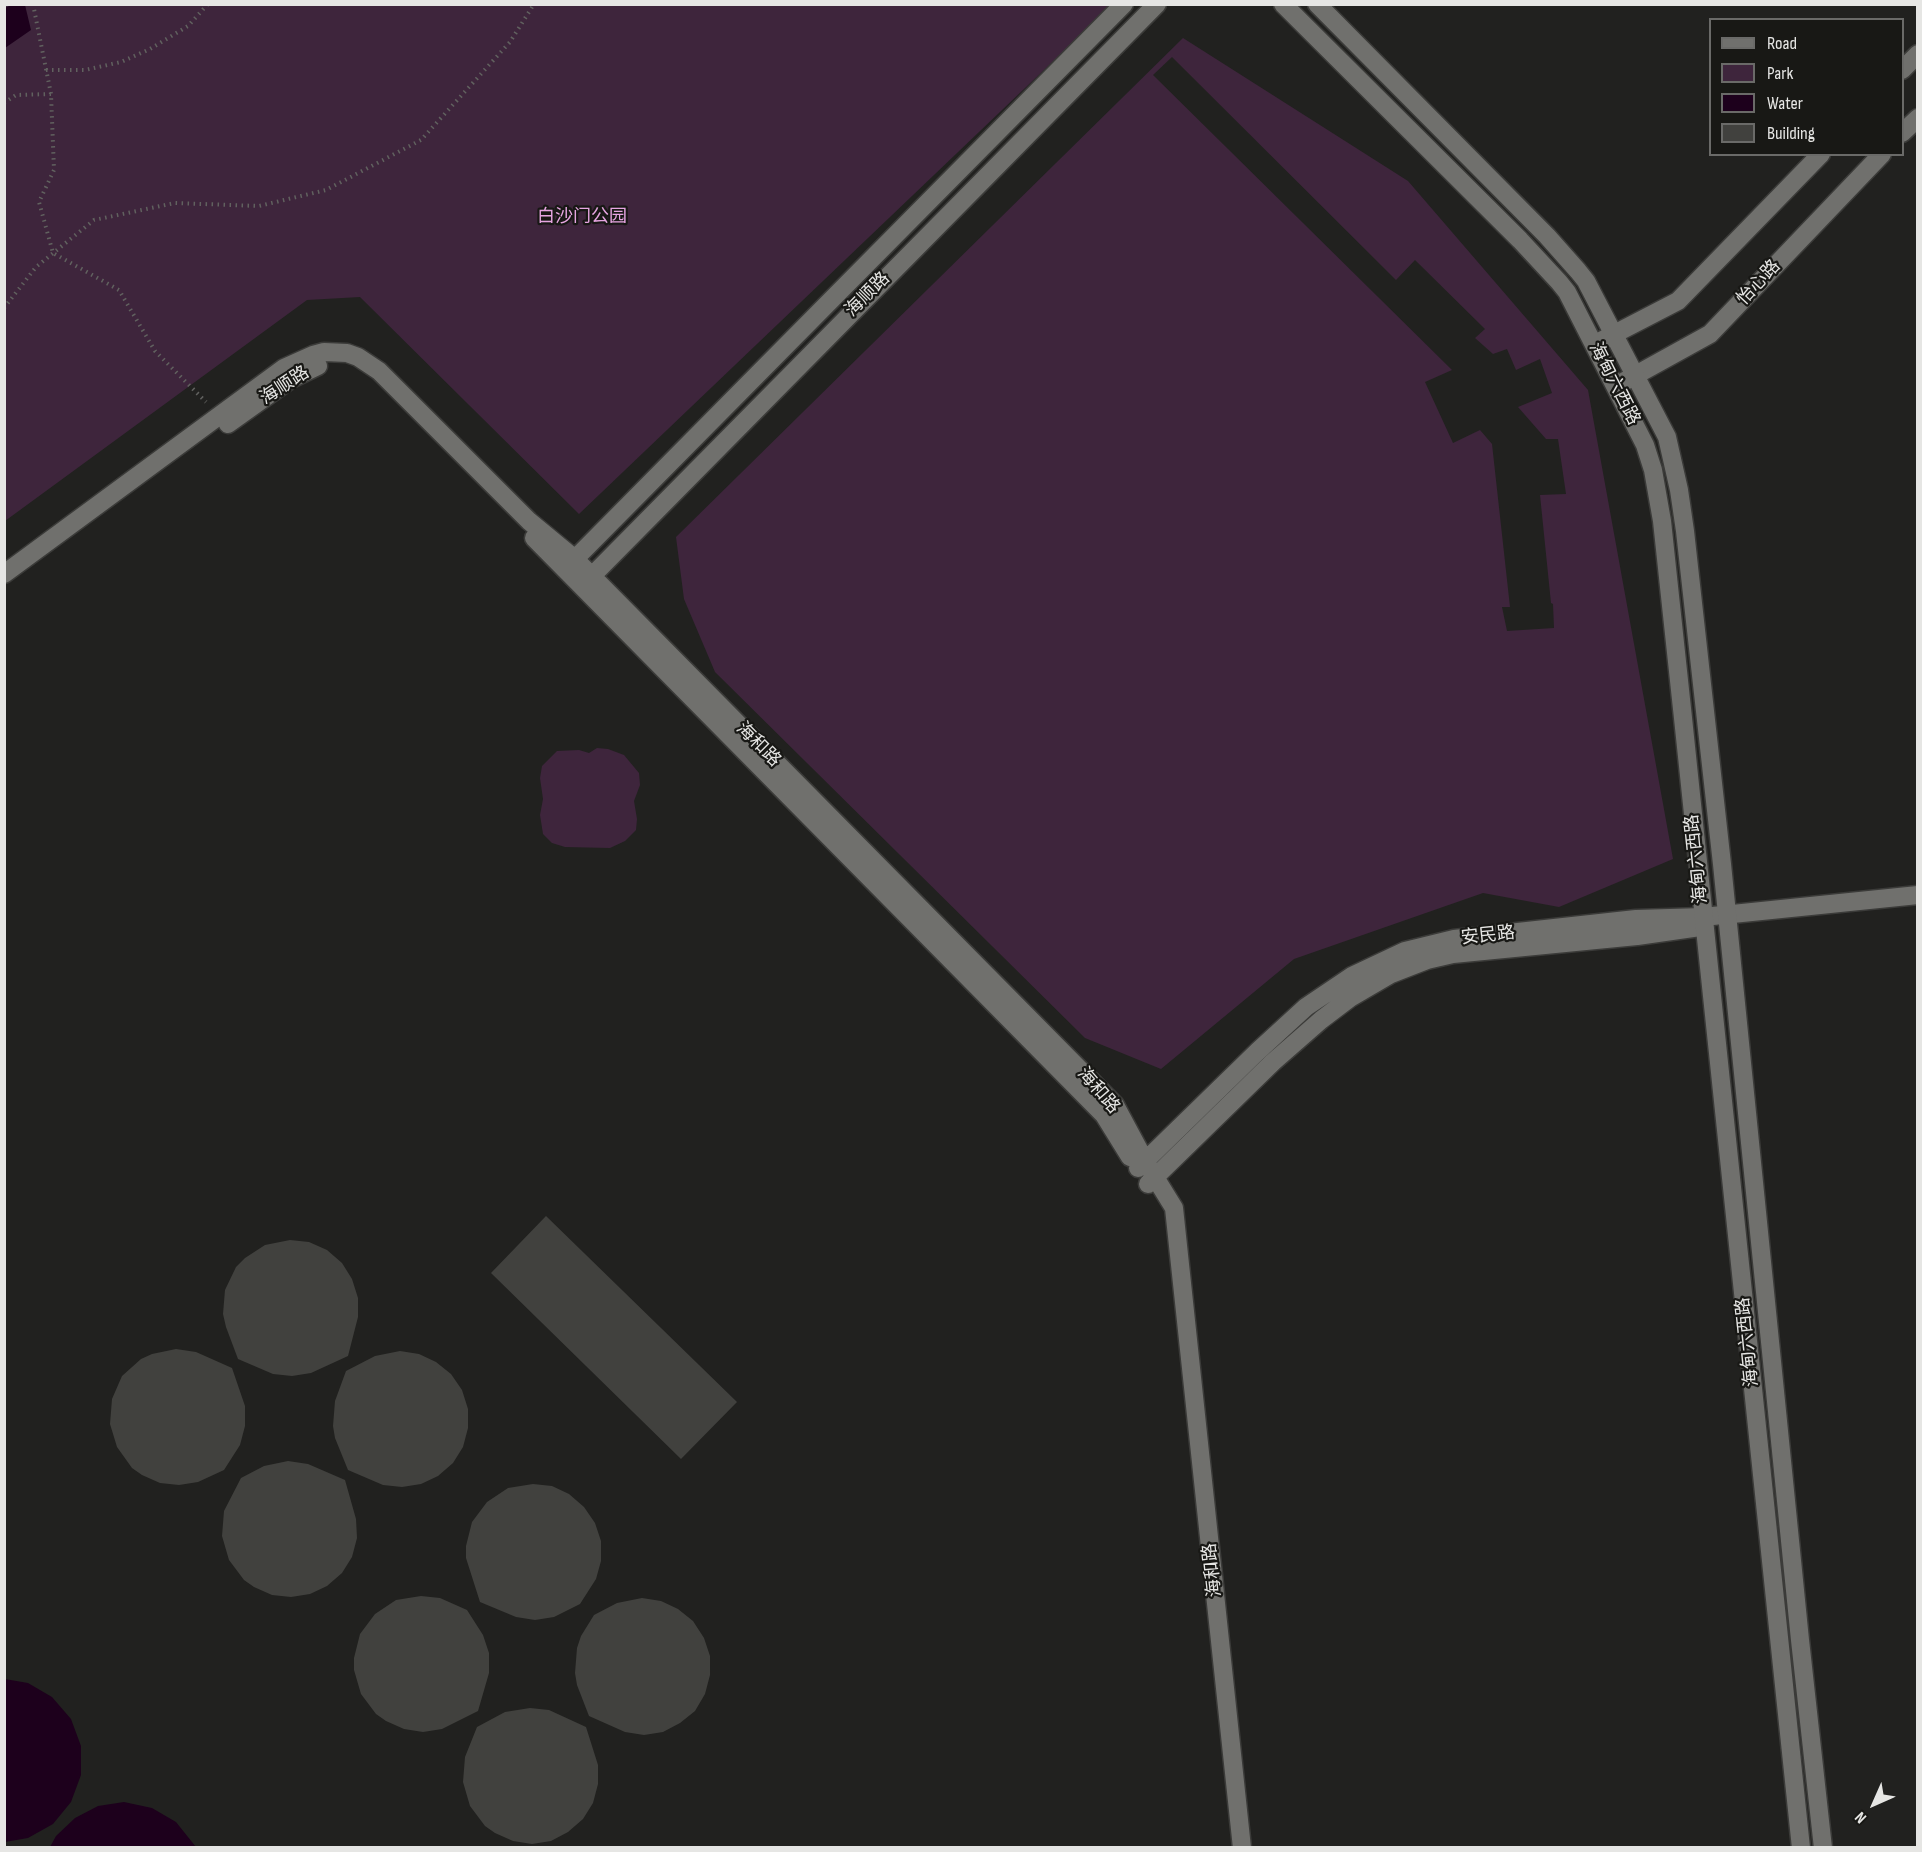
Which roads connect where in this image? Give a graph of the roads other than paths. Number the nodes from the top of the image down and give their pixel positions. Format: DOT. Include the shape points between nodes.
graph roads {
  1 [pos="1124,4"];
  2 [pos="1157,4"];
  3 [pos="1283,4"];
  4 [pos="1317,4"];
  5 [pos="1917,54"];
  6 [pos="1904,67"];
  7 [pos="1917,117"];
  8 [pos="1904,131"];
  9 [pos="1819,156"];
  10 [pos="1880,156"];
  11 [pos="1613,334"];
  12 [pos="1595,344"];
  13 [pos="1635,375"];
  14 [pos="1616,386"];
  15 [pos="570,564"];
  16 [pos="4,574"];
  17 [pos="586,581"];
  18 [pos="4,588"];
  19 [pos="1917,895"];
  20 [pos="1917,903"];
  21 [pos="1727,920"];
  22 [pos="1704,922"];
  23 [pos="1141,1165"];
  24 [pos="1151,1181"];
  25 [pos="1231,1848"];
  26 [pos="1242,1848"];
  27 [pos="1801,1848"];
  28 [pos="1822,1848"];
  1 -- 15 [label="street, 海顺路"];
  2 -- 17 [label="street, 海顺路"];
  3 -- 12 [label="street, 海甸六西路" via="1540,260 1567,292"];
  4 -- 11 [label="street, 海甸六西路" via="1558,247 1586,281"];
  5 -- 6 [label="street"];
  7 -- 8 [label="street"];
  9 -- 11 [label="street" via="1678,301"];
  10 -- 13 [label="street, 怡心路" via="1710,334"];
  11 -- 12 [label="street"];
  11 -- 13 [label="street, 海甸六西路"];
  12 -- 14 [label="street, 海甸六西路"];
  13 -- 14 [label="street, 怡心路"];
  13 -- 21 [label="street, 海甸六西路" via="1667,438 1681,502"];
  14 -- 22 [label="street, 海甸六西路" via="1645,445 1660,508"];
  15 -- 16 [label="street, 海顺路" via="379,371 358,357 336,352 313,355 284,368"];
  15 -- 17 [label="street, 海和路"];
  15 -- 18 [label="street, 海顺路" via="382,386 362,372 329,363 291,379"];
  17 -- 23 [label="street, 海和路" via="1115,1105"];
  19 -- 21 [label="street, 安民路"];
  20 -- 21 [label="street, 安民路"];
  21 -- 22 [label="street, 安民路"];
  21 -- 28 [label="street, 海甸六西路"];
  22 -- 23 [label="street, 安民路" via="1636,919 1454,939 1405,951 1353,976 1306,1007"];
  22 -- 24 [label="street, 安民路" via="1637,936 1453,954 1405,968 1375,982 1321,1020 1273,1062"];
  22 -- 27 [label="street, 海甸六西路"];
  23 -- 24 [label="street, 海和路"];
  24 -- 25 [label="street, 海和路" via="1163,1209"];
  24 -- 26 [label="street, 海和路" via="1174,1208"];
}
